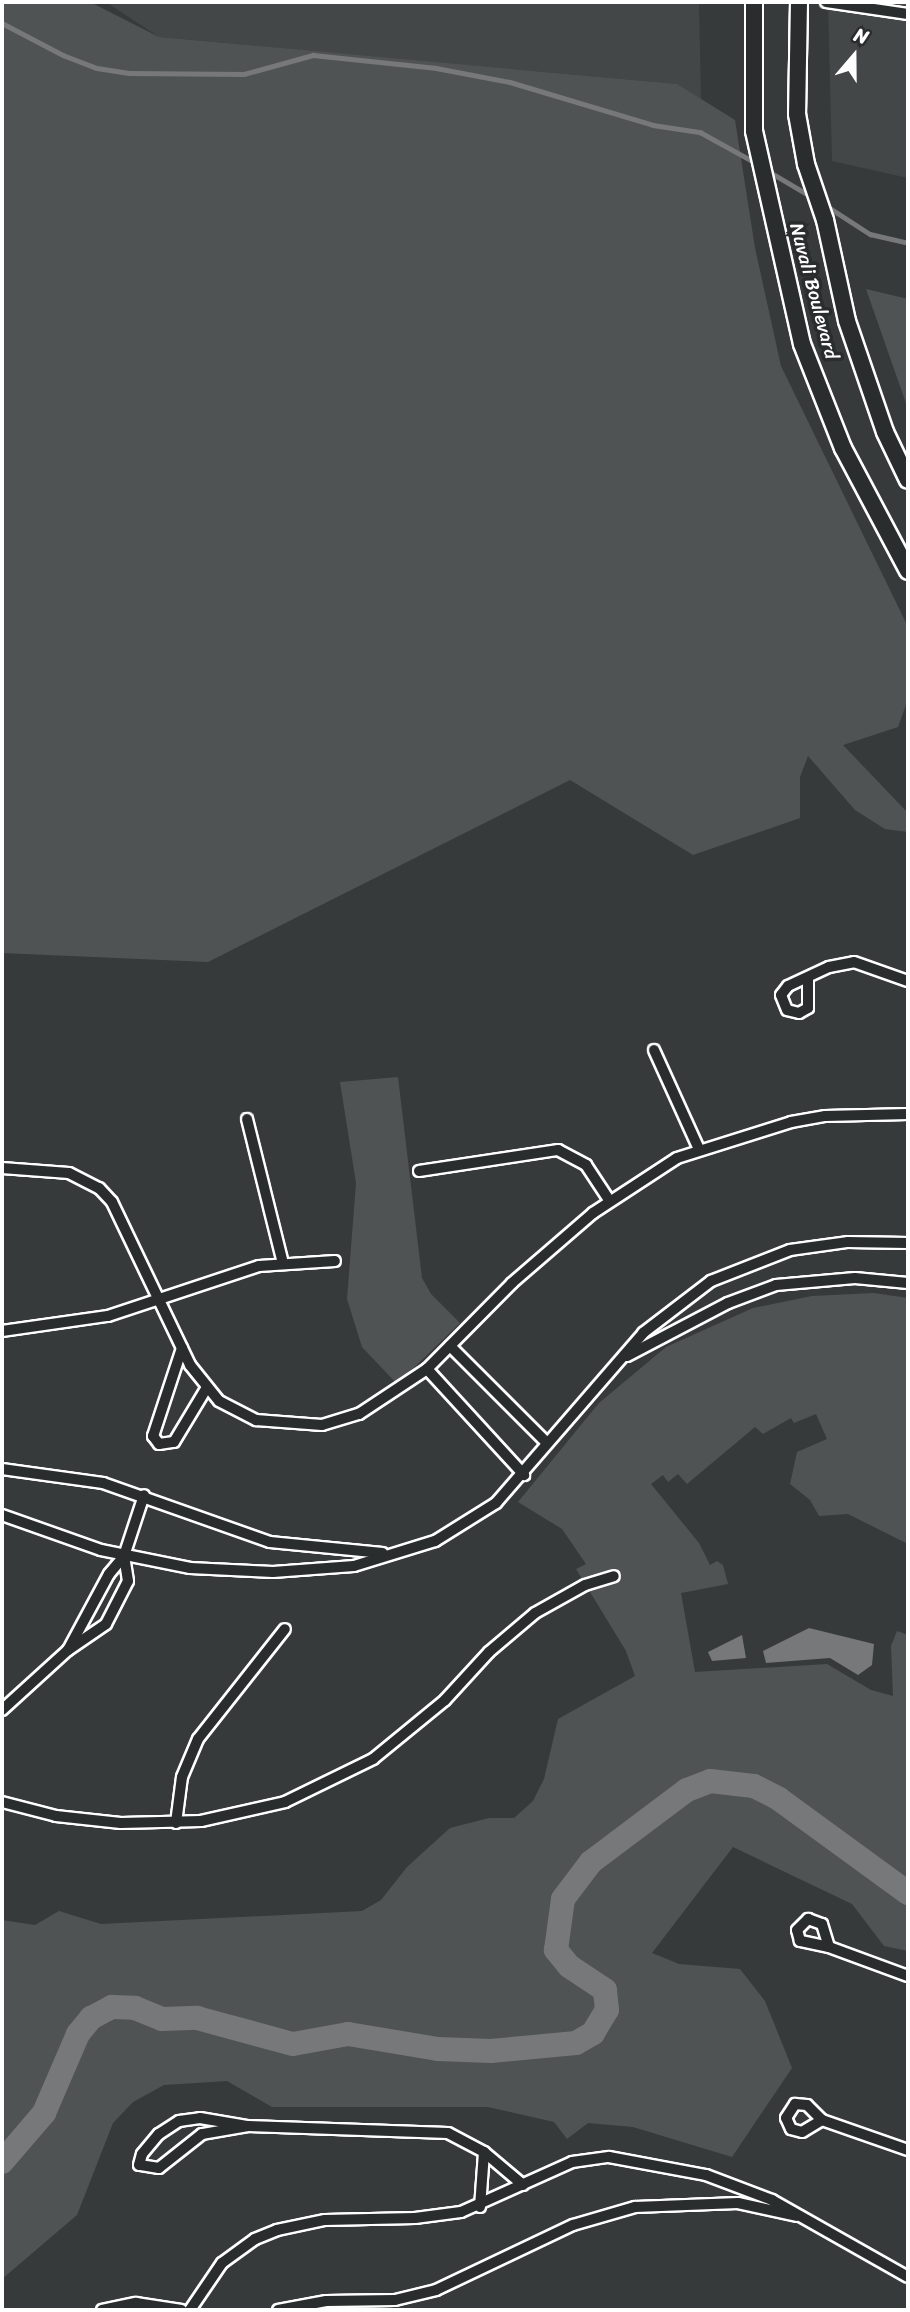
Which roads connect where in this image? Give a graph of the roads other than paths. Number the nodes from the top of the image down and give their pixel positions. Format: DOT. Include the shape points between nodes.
graph roads {
  1 [pos="754,2"];
  2 [pos="799,2"];
  3 [pos="826,2"];
  4 [pos="908,14"];
  5 [pos="908,480"];
  6 [pos="908,571"];
  7 [pos="808,980"];
  8 [pos="908,981"];
  9 [pos="654,1050"];
  10 [pos="908,1114"];
  11 [pos="247,1119"];
  12 [pos="699,1149"];
  13 [pos="2,1168"];
  14 [pos="419,1171"];
  15 [pos="609,1200"];
  16 [pos="908,1243"];
  17 [pos="335,1261"];
  18 [pos="283,1263"];
  19 [pos="908,1283"];
  20 [pos="160,1297"];
  21 [pos="2,1331"];
  22 [pos="450,1346"];
  23 [pos="182,1348"];
  24 [pos="627,1356"];
  25 [pos="427,1369"];
  26 [pos="206,1389"];
  27 [pos="547,1443"];
  28 [pos="2,1469"];
  29 [pos="524,1475"];
  30 [pos="144,1495"];
  31 [pos="2,1515"];
  32 [pos="385,1554"];
  33 [pos="124,1556"];
  34 [pos="614,1576"];
  35 [pos="285,1629"];
  36 [pos="68,1650"];
  37 [pos="2,1710"];
  38 [pos="2,1802"];
  39 [pos="176,1823"];
  40 [pos="829,1947"];
  41 [pos="908,1976"];
  42 [pos="822,2120"];
  43 [pos="248,2126"];
  44 [pos="908,2150"];
  45 [pos="484,2152"];
  46 [pos="523,2185"];
  47 [pos="480,2207"];
  48 [pos="810,2219"];
  49 [pos="906,2277"];
  50 [pos="102,2310"];
  51 [pos="181,2310"];
  52 [pos="190,2310"];
  53 [pos="278,2310"];
  1 -- 6 [label="main road, Nuvali Boulevard" via="754,131 802,344 843,449"];
  2 -- 5 [label="main road, Nuvali Boulevard" via="797,114 806,164 825,220 847,321 885,432"];
  3 -- 4 [label="street"];
  7 -- 8 [label="street" via="829,967 855,962"];
  9 -- 12 [label="street"];
  10 -- 12 [label="street" via="825,1116"];
  11 -- 18 [label="street"];
  12 -- 15 [label="street"];
  13 -- 20 [label="street" via="69,1173 99,1188 120,1216"];
  14 -- 15 [label="street" via="558,1150 586,1165"];
  15 -- 22 [label="street" via="512,1283"];
  16 -- 24 [label="street" via="819,1245 735,1270 680,1302 643,1333"];
  17 -- 18 [label="street"];
  18 -- 20 [label="street"];
  19 -- 24 [label="street" via="855,1278 776,1284 728,1303"];
  20 -- 21 [label="street" via="80,1322"];
  20 -- 23 [label="street"];
  22 -- 25 [label="street"];
  22 -- 27 [label="street"];
  23 -- 26 [label="street"];
  23 -- 26 [label="street" via="153,1436 156,1441 174,1443"];
  24 -- 27 [label="street"];
  25 -- 26 [label="street" via="359,1414 322,1425 256,1420"];
  25 -- 29 [label="street"];
  27 -- 29 [label="street"];
  28 -- 30 [label="street" via="103,1483"];
  29 -- 32 [label="street" via="496,1503 456,1531"];
  30 -- 32 [label="street" via="270,1542"];
  30 -- 33 [label="street"];
  31 -- 33 [label="street"];
  32 -- 33 [label="street" via="354,1566 273,1572 190,1568"];
  33 -- 36 [label="street" via="109,1574"];
  33 -- 36 [label="street" via="128,1581 115,1612 93,1635"];
  34 -- 39 [label="street" via="585,1585 535,1613 429,1714 344,1776 247,1814"];
  35 -- 39 [label="street" via="198,1739 182,1777"];
  36 -- 37 [label="street"];
  38 -- 39 [label="street" via="88,1820"];
  40 -- 41 [label="street"];
  42 -- 44 [label="street"];
  43 -- 43 [label="street" via="200,2118 179,2121 149,2144 139,2165 159,2168 202,2134"];
  43 -- 45 [label="street" via="449,2133"];
  45 -- 46 [label="street"];
  45 -- 47 [label="street"];
  46 -- 47 [label="street"];
  46 -- 48 [label="street" via="572,2162 629,2158 706,2175"];
  47 -- 52 [label="street" via="415,2218 325,2220 277,2230 255,2239 222,2263"];
  48 -- 49 [label="street"];
  48 -- 53 [label="street" via="737,2203 635,2207 562,2229 436,2290 395,2300 326,2301"];
  50 -- 51 [label="street" via="136,2302"];
}
